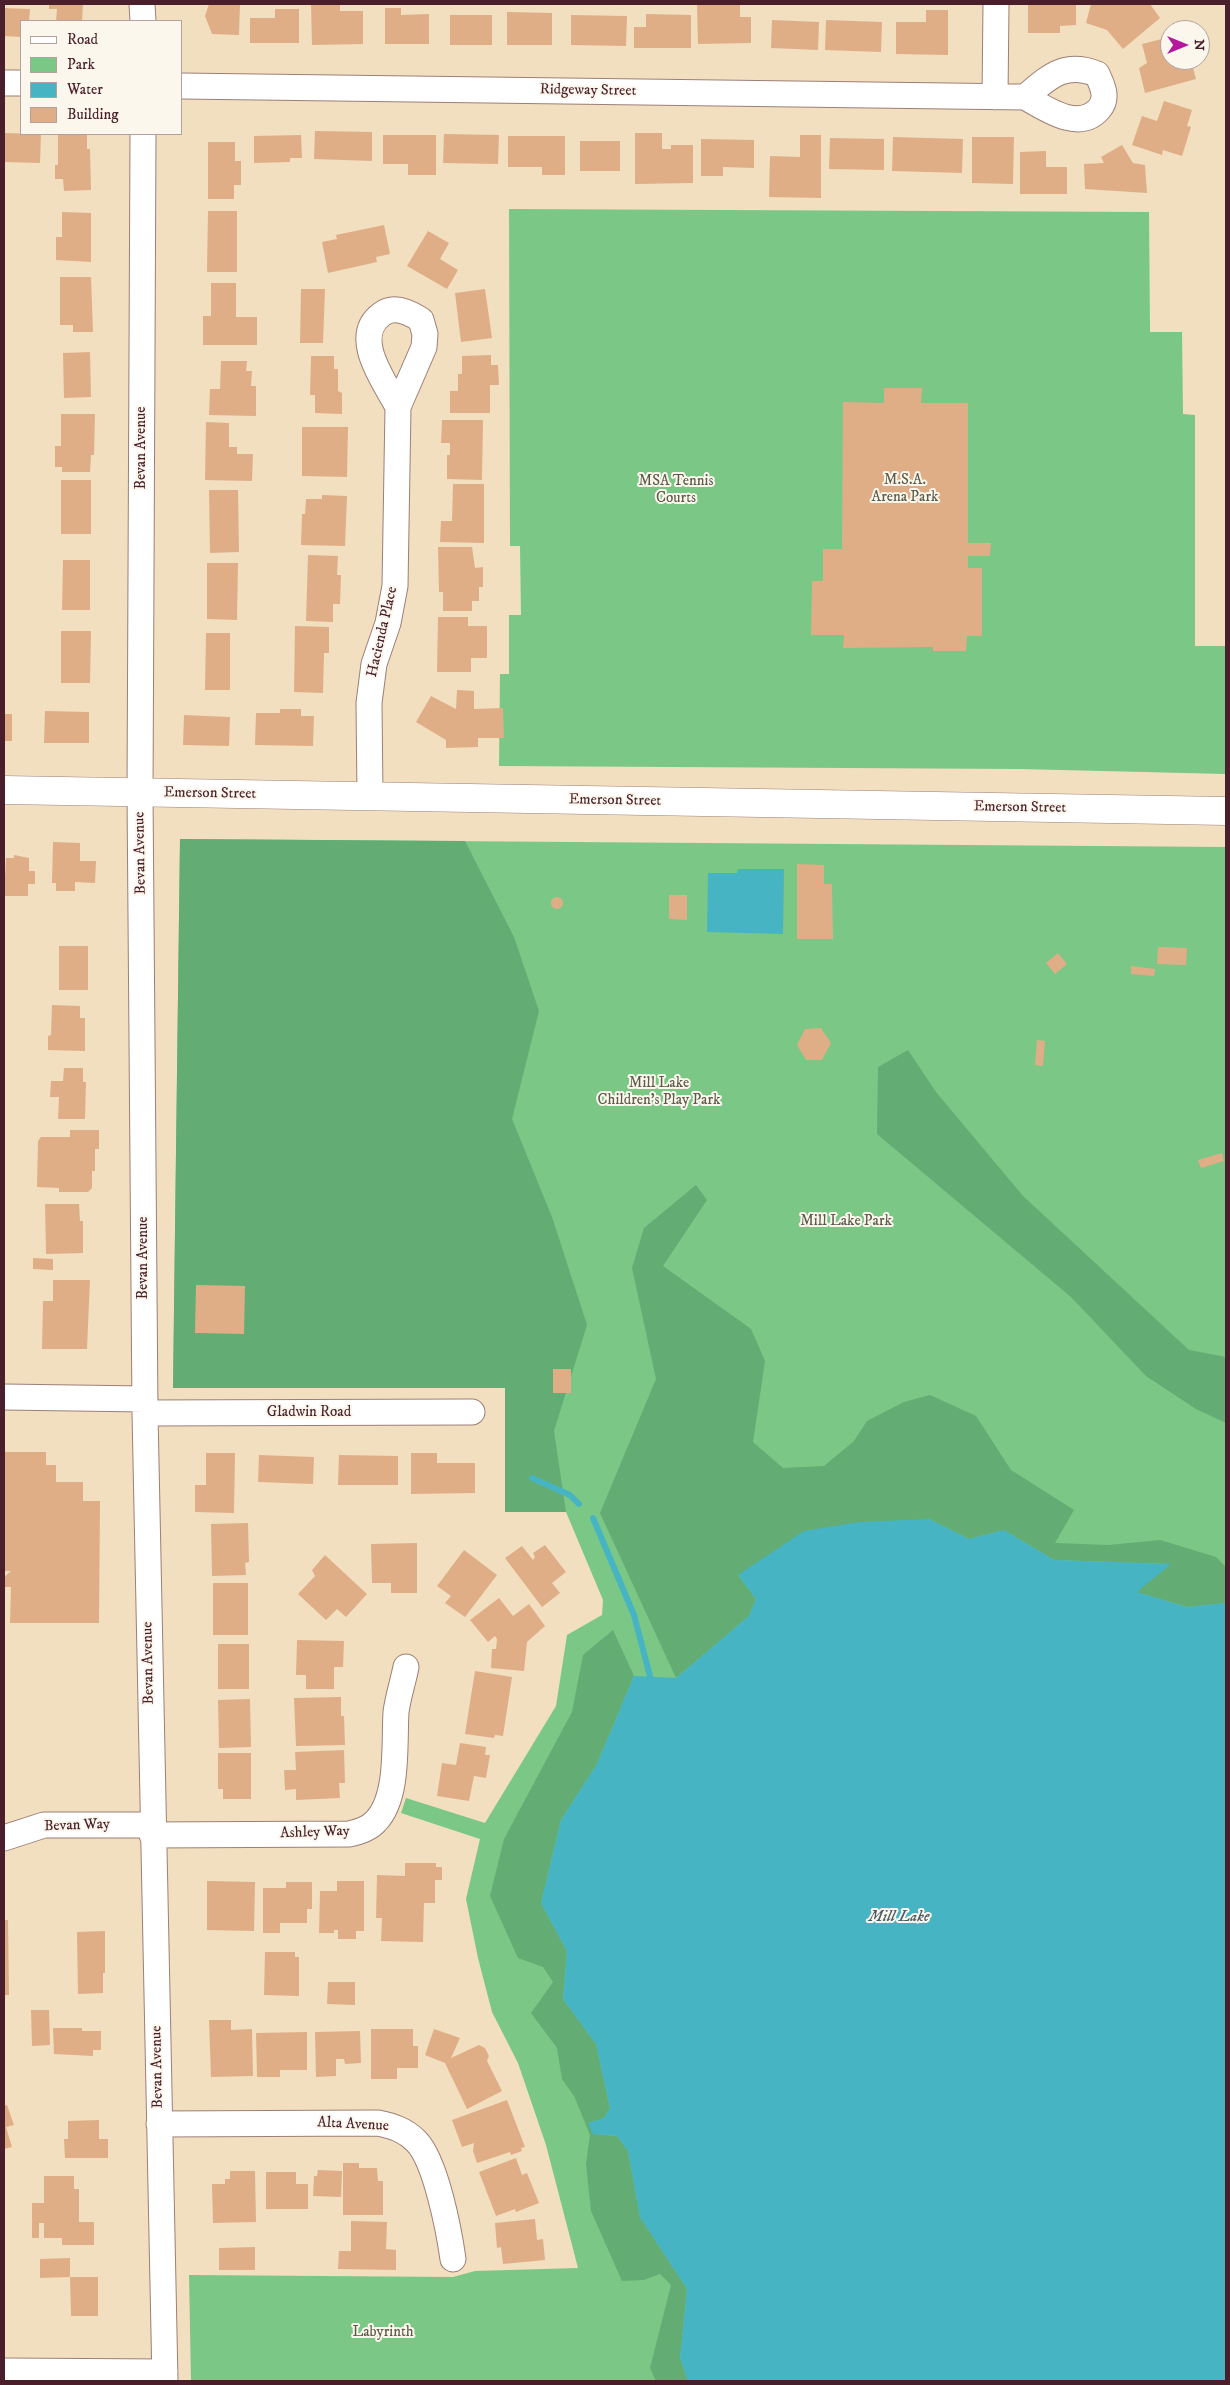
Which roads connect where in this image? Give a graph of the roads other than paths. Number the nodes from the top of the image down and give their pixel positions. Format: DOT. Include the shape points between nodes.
graph roads {
  1 [pos="142,4"];
  2 [pos="996,4"];
  3 [pos="143,20"];
  4 [pos="4,83"];
  5 [pos="20,83"];
  6 [pos="182,86"];
  7 [pos="995,97"];
  8 [pos="1026,97"];
  9 [pos="143,135"];
  10 [pos="398,407"];
  11 [pos="4,790"];
  12 [pos="140,793"];
  13 [pos="370,796"];
  14 [pos="1226,811"];
  15 [pos="4,1397"];
  16 [pos="145,1406"];
  17 [pos="472,1412"];
  18 [pos="406,1667"];
  19 [pos="152,1830"];
  20 [pos="4,1838"];
  21 [pos="159,2124"];
  22 [pos="453,2260"];
  23 [pos="4,2371"];
  24 [pos="165,2377"];
  1 -- 3 [label="street"];
  2 -- 7 [label="street"];
  4 -- 5 [label="street"];
  6 -- 7 [label="street, Ridgeway Street"];
  7 -- 8 [label="street, Ridgeway Street"];
  9 -- 12 [label="street, Bevan Avenue"];
  10 -- 13 [label="street, Hacienda Place" via="395,586 388,623 374,664 369,703"];
  11 -- 12 [label="main road, Emerson Street"];
  12 -- 13 [label="main road, Emerson Street"];
  12 -- 16 [label="street, Bevan Avenue"];
  13 -- 14 [label="main road, Emerson Street"];
  15 -- 16 [label="street, Gladwin Road"];
  16 -- 17 [label="street, Gladwin Road"];
  16 -- 19 [label="street, Bevan Avenue"];
  18 -- 19 [label="street, Ashley Way" via="397,1709 392,1786 377,1821 365,1830 349,1834"];
  19 -- 20 [label="street, Bevan Way" via="44,1825"];
  19 -- 21 [label="street, Bevan Avenue"];
  21 -- 22 [label="street, Alta Avenue" via="378,2123 399,2128 417,2142 428,2160 449,2230"];
  21 -- 24 [label="street, Bevan Avenue"];
  23 -- 24 [label="street"];
}
